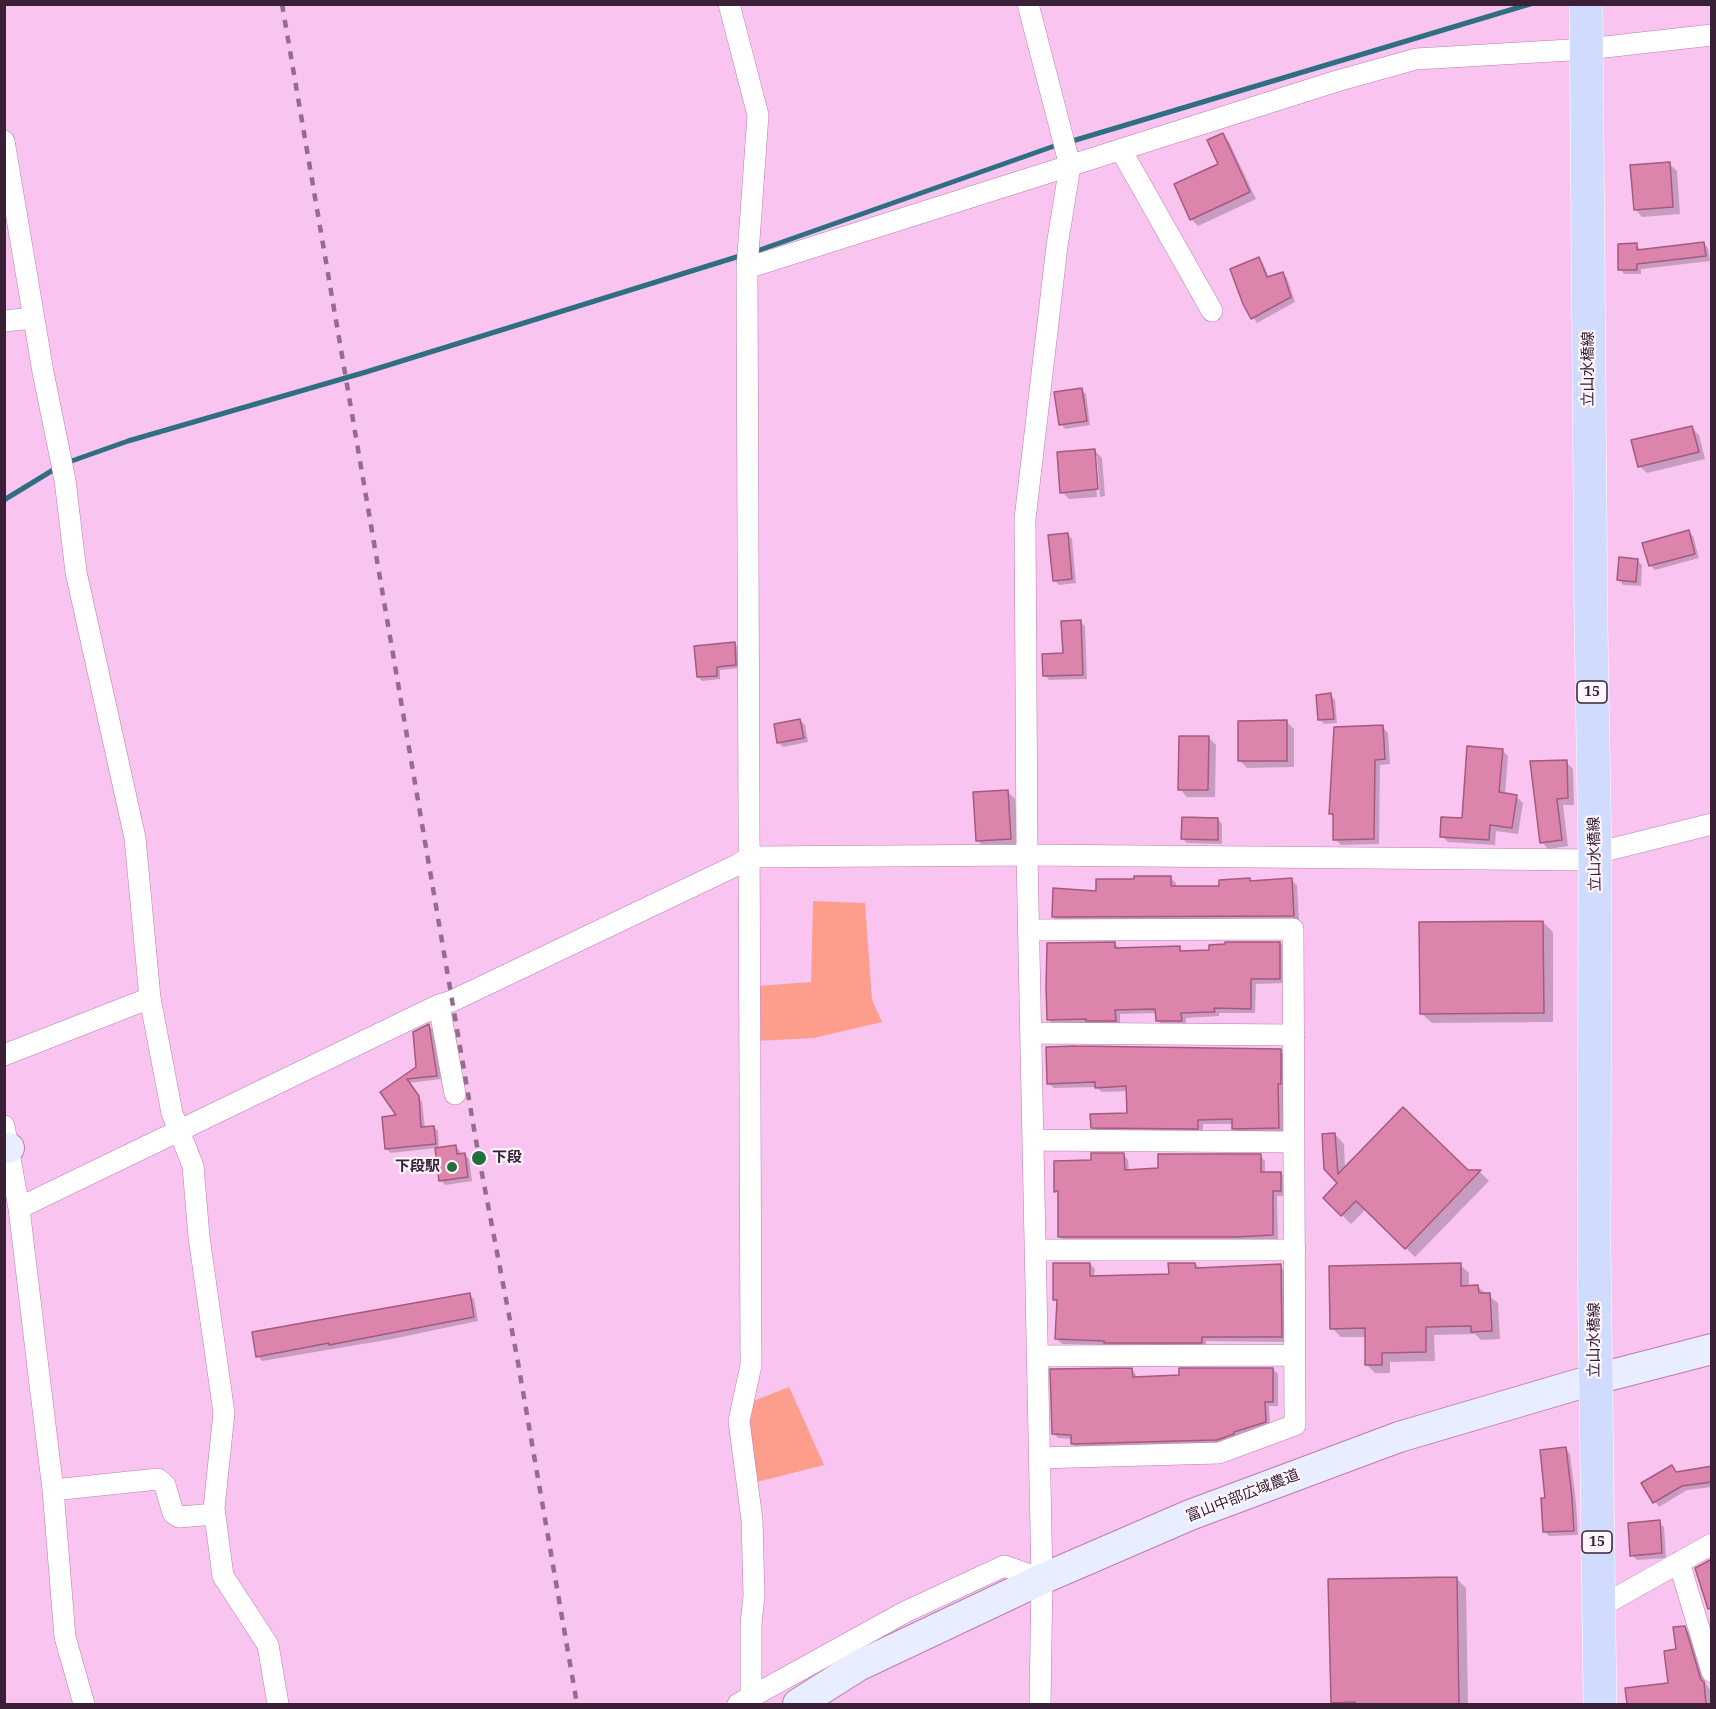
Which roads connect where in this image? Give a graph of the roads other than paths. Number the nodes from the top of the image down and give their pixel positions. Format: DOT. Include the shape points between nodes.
graph roads {
  1 [pos="729,4"];
  2 [pos="1028,4"];
  3 [pos="1586,4"];
  4 [pos="1712,34"];
  5 [pos="1587,49"];
  6 [pos="4,141"];
  7 [pos="1121,150"];
  8 [pos="1070,166"];
  9 [pos="747,268"];
  10 [pos="1212,311"];
  11 [pos="34,318"];
  12 [pos="4,321"];
  13 [pos="1712,824"];
  14 [pos="1027,855"];
  15 [pos="750,856"];
  16 [pos="1595,860"];
  17 [pos="1028,930"];
  18 [pos="150,998"];
  19 [pos="439,1005"];
  20 [pos="1031,1034"];
  21 [pos="1293,1035"];
  22 [pos="4,1055"];
  23 [pos="455,1094"];
  24 [pos="180,1131"];
  25 [pos="1033,1140"];
  26 [pos="6,1141"];
  27 [pos="1294,1142"];
  28 [pos="19,1208"];
  29 [pos="13,1235"];
  30 [pos="1035,1250"];
  31 [pos="1295,1250"];
  32 [pos="1712,1349"];
  33 [pos="1295,1355"];
  34 [pos="1037,1356"];
  35 [pos="1596,1379"];
  36 [pos="1039,1458"];
  37 [pos="53,1490"];
  38 [pos="214,1514"];
  39 [pos="1712,1544"];
  40 [pos="1679,1562"];
  41 [pos="1042,1579"];
  42 [pos="1598,1608"];
  43 [pos="1712,1672"];
  44 [pos="745,1701"];
  45 [pos="84,1704"];
  46 [pos="278,1704"];
  47 [pos="798,1704"];
  48 [pos="1040,1704"];
  49 [pos="1600,1704"];
  1 -- 9 [label="street" via="758,115"];
  2 -- 8 [label="street"];
  3 -- 5 [label="main road, 立山水橋線 / 15"];
  4 -- 5 [label="street"];
  5 -- 7 [label="street" via="1416,59"];
  5 -- 16 [label="main road, 立山水橋線 / 15"];
  6 -- 11 [label="street"];
  7 -- 8 [label="street"];
  7 -- 10 [label="street"];
  8 -- 9 [label="street"];
  8 -- 14 [label="street" via="1025,519"];
  9 -- 15 [label="street"];
  11 -- 12 [label="street"];
  11 -- 18 [label="street" via="65,480 76,572 135,838"];
  13 -- 16 [label="street" via="1608,850"];
  14 -- 15 [label="street"];
  14 -- 16 [label="street"];
  14 -- 17 [label="street"];
  15 -- 19 [label="street"];
  15 -- 44 [label="street" via="751,1365 739,1421 752,1520 754,1596"];
  16 -- 35 [label="main road, 立山水橋線 / 15"];
  17 -- 20 [label="street"];
  17 -- 21 [label="street" via="1293,929"];
  18 -- 22 [label="street"];
  18 -- 24 [label="street" via="172,1113"];
  19 -- 23 [label="street"];
  19 -- 24 [label="street"];
  20 -- 21 [label="street"];
  20 -- 25 [label="street"];
  21 -- 27 [label="street"];
  24 -- 28 [label="street"];
  24 -- 38 [label="street" via="193,1166 224,1413"];
  25 -- 27 [label="street"];
  25 -- 30 [label="street"];
  26 -- 28 [label="street"];
  27 -- 31 [label="street"];
  28 -- 29 [label="street"];
  29 -- 37 [label="street"];
  30 -- 31 [label="street"];
  30 -- 34 [label="street"];
  31 -- 33 [label="street"];
  32 -- 35 [label="street, 富山中部広域農道"];
  33 -- 34 [label="street"];
  33 -- 36 [label="street" via="1295,1425 1219,1453"];
  34 -- 36 [label="street"];
  35 -- 41 [label="street, 富山中部広域農道" via="1399,1437 1190,1515"];
  35 -- 42 [label="main road, 立山水橋線 / 15"];
  36 -- 41 [label="street"];
  37 -- 38 [label="street" via="158,1479 165,1485 172,1513 179,1517"];
  37 -- 45 [label="street" via="65,1637"];
  38 -- 46 [label="street" via="223,1576 268,1645"];
  39 -- 40 [label="street"];
  40 -- 42 [label="street"];
  40 -- 43 [label="street"];
  41 -- 44 [label="street" via="1004,1566 905,1612"];
  41 -- 47 [label="street, 富山中部広域農道" via="858,1666"];
  41 -- 48 [label="street"];
  42 -- 49 [label="main road, 立山水橋線 / 15"];
}
